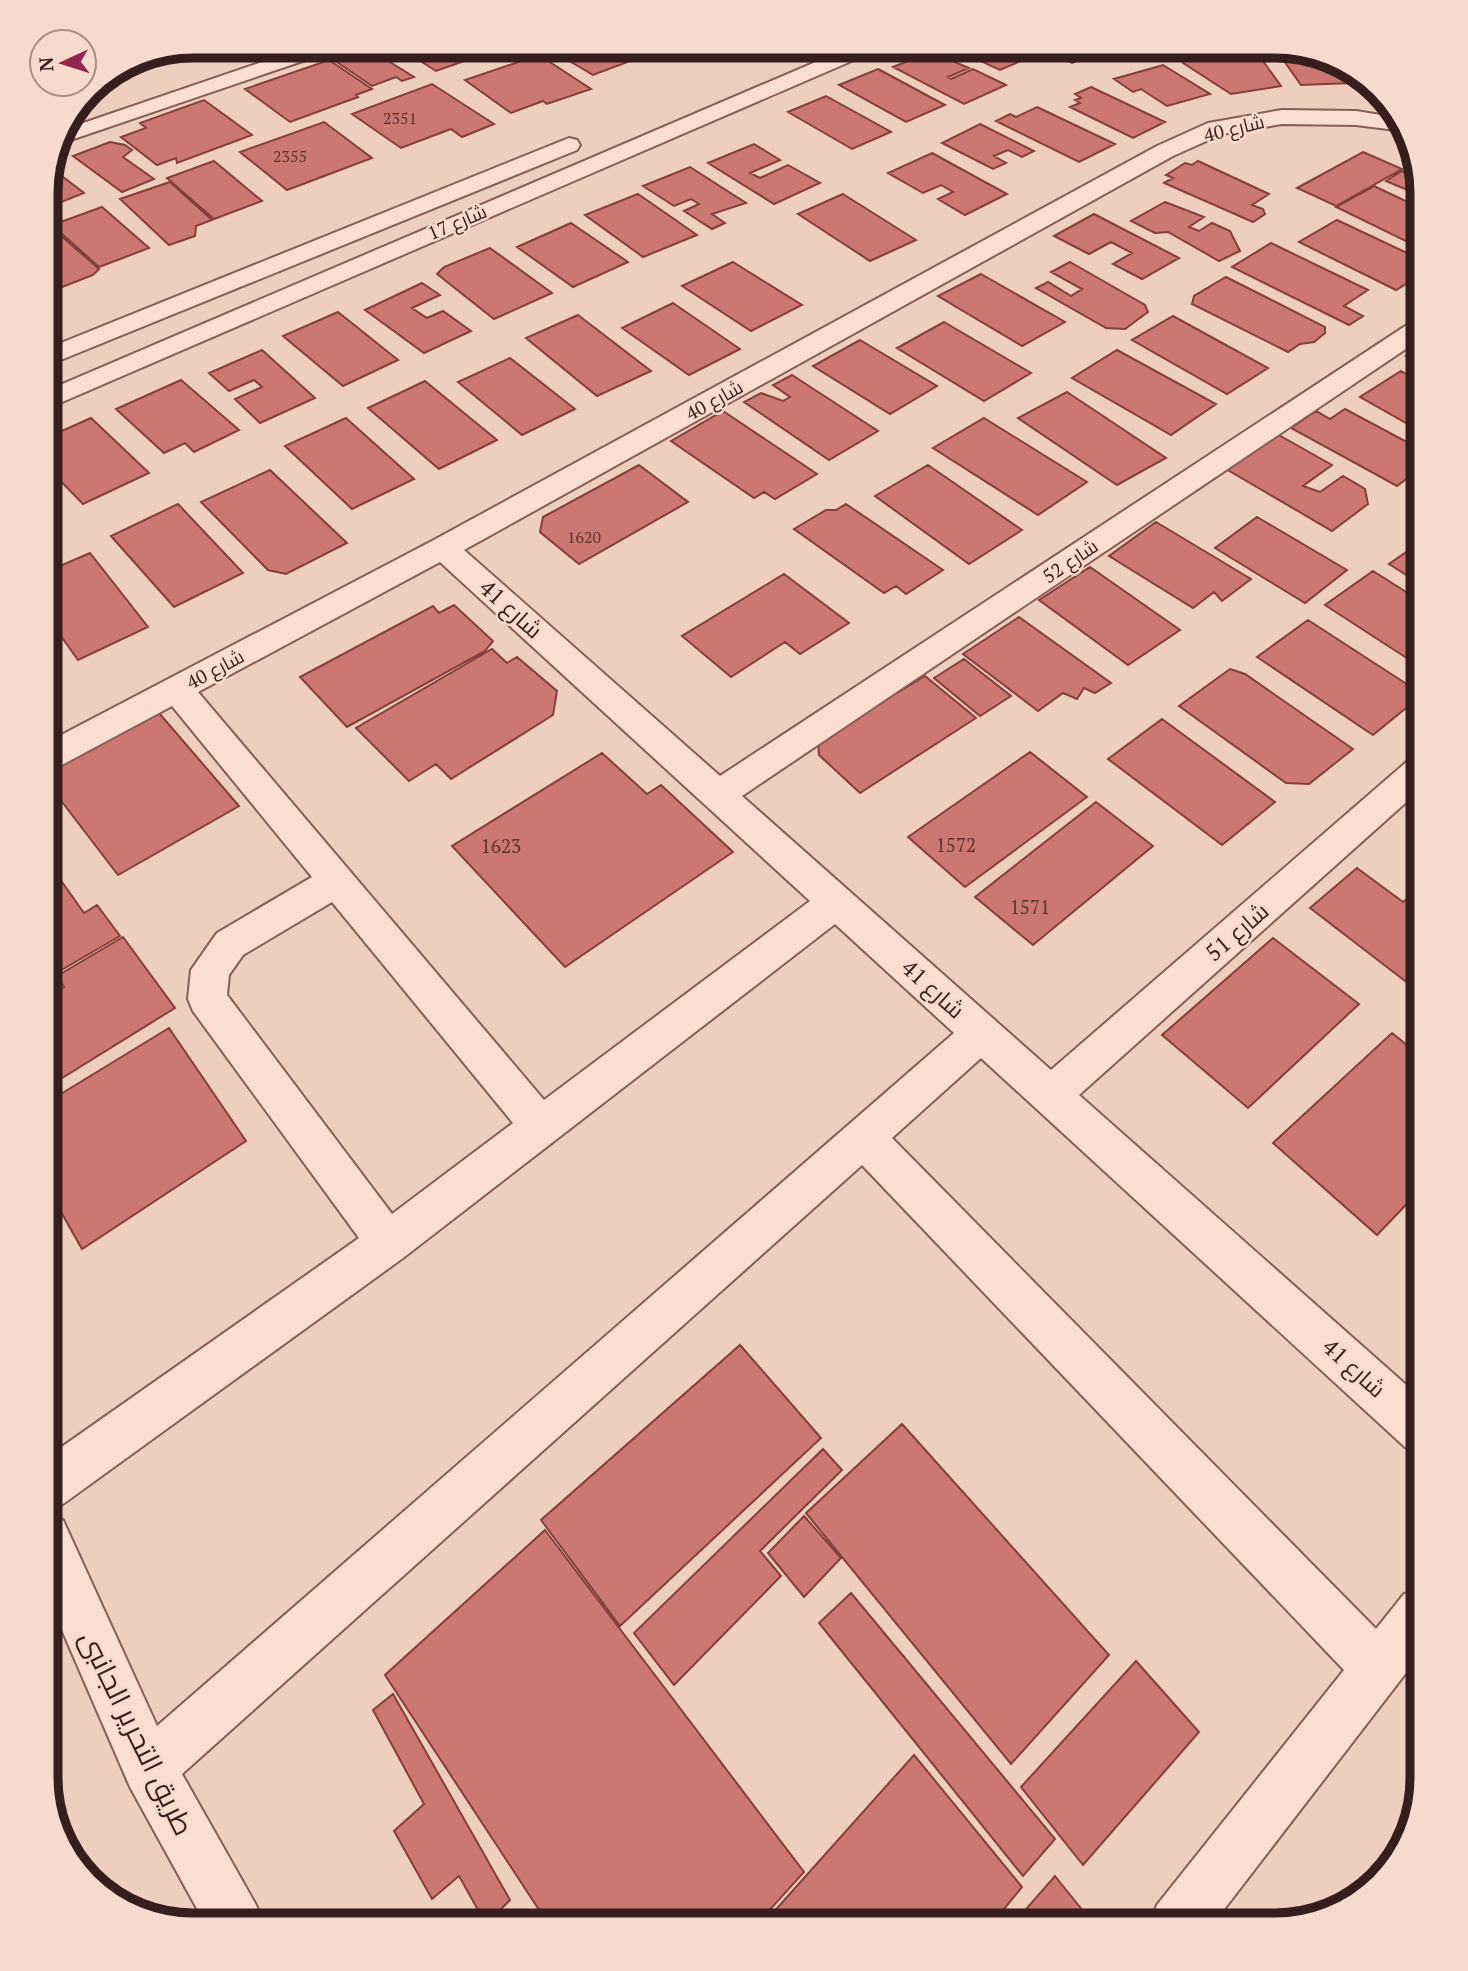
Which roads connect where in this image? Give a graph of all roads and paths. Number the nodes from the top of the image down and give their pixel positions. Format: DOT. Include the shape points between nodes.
graph roads {
  1 [pos="293,58"];
  2 [pos="842,58"];
  3 [pos="1391,123"];
  4 [pos="71,134"];
  5 [pos="593,136"];
  6 [pos="1410,336"];
  7 [pos="58,353"];
  8 [pos="58,396"];
  9 [pos="443,548"];
  10 [pos="177,689"];
  11 [pos="58,752"];
  12 [pos="1410,779"];
  13 [pos="718,795"];
  14 [pos="336,880"];
  15 [pos="835,902"];
  16 [pos="982,1034"];
  17 [pos="1051,1095"];
  18 [pos="541,1127"];
  19 [pos="863,1137"];
  20 [pos="388,1243"];
  21 [pos="1410,1418"];
  22 [pos="58,1478"];
  23 [pos="58,1564"];
  24 [pos="1410,1628"];
  25 [pos="1378,1669"];
  26 [pos="149,1768"];
  27 [pos="229,1913"];
  28 [pos="1187,1913"];
  1 -- 4 [label="street"];
  2 -- 8 [label="street, شارع 17"];
  3 -- 9 [label="street, شارع 40" via="1282,117 1216,128 1165,151"];
  5 -- 7 [label="street, شارع 17"];
  6 -- 13 [label="street, شارع 52"];
  9 -- 10 [label="street, شارع 40"];
  9 -- 13 [label="street, شارع 41"];
  10 -- 11 [label="street, شارع 40"];
  10 -- 14 [label="street"];
  12 -- 17 [label="street, شارع 51"];
  13 -- 15 [label="street, شارع 41"];
  14 -- 18 [label="street"];
  14 -- 20 [label="street" via="230,944 210,970 207,999"];
  15 -- 16 [label="street, شارع 41"];
  15 -- 18 [label="street"];
  16 -- 17 [label="street, شارع 41"];
  16 -- 19 [label="street"];
  17 -- 21 [label="street, شارع 41"];
  18 -- 20 [label="street"];
  19 -- 25 [label="street"];
  19 -- 26 [label="street"];
  20 -- 22 [label="street"];
  23 -- 26 [label="street, طريق التحرير الجانبى"];
  24 -- 25 [label="street"];
  25 -- 28 [label="street"];
  26 -- 27 [label="street, طريق التحرير الجانبى"];
}
